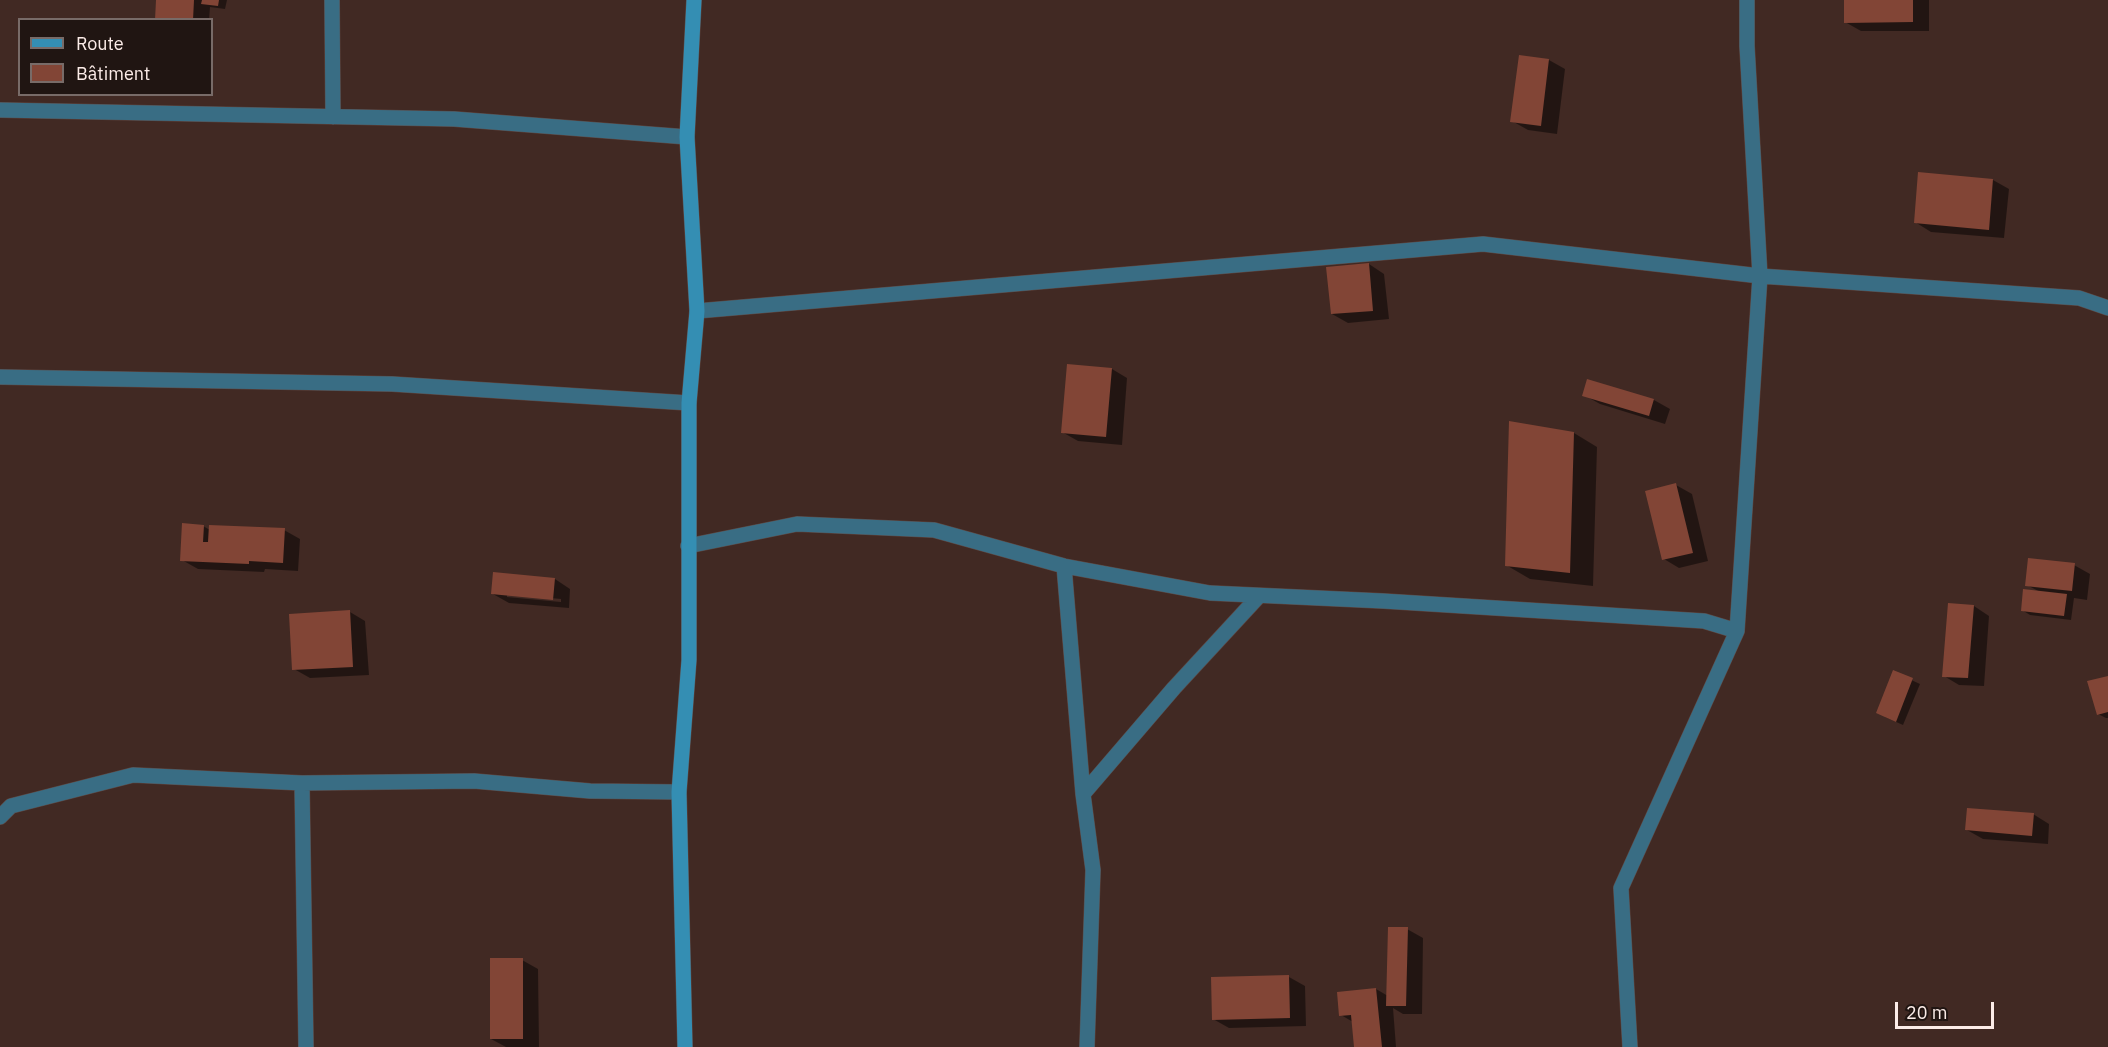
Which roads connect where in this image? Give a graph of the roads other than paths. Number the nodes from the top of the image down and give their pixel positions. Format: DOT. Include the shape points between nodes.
graph roads {
  1 [pos="332,0"];
  2 [pos="694,0"];
  3 [pos="1747,0"];
  4 [pos="0,110"];
  5 [pos="333,117"];
  6 [pos="687,137"];
  7 [pos="1760,276"];
  8 [pos="2108,308"];
  9 [pos="697,311"];
  10 [pos="0,376"];
  11 [pos="689,403"];
  12 [pos="688,546"];
  13 [pos="1064,566"];
  14 [pos="1259,596"];
  15 [pos="1737,631"];
  16 [pos="302,783"];
  17 [pos="679,792"];
  18 [pos="1083,794"];
  19 [pos="4,808"];
  20 [pos="306,1047"];
  21 [pos="685,1047"];
  22 [pos="1087,1047"];
  23 [pos="1630,1047"];
  1 -- 5 [label="street"];
  2 -- 6 [label="street"];
  3 -- 7 [label="street"];
  4 -- 5 [label="street"];
  5 -- 6 [label="street" via="453,119"];
  6 -- 9 [label="street"];
  7 -- 8 [label="street" via="2079,298"];
  7 -- 9 [label="street" via="1483,244"];
  7 -- 15 [label="street"];
  9 -- 11 [label="street"];
  10 -- 11 [label="street" via="392,384"];
  11 -- 12 [label="street"];
  12 -- 13 [label="street" via="797,524 934,530"];
  12 -- 17 [label="street" via="689,660"];
  13 -- 14 [label="street" via="1210,593"];
  13 -- 18 [label="street"];
  14 -- 15 [label="street" via="1704,621"];
  14 -- 18 [label="street"];
  15 -- 23 [label="street" via="1621,888"];
  16 -- 17 [label="street" via="474,781 590,791"];
  16 -- 19 [label="street" via="134,775"];
  16 -- 20 [label="street"];
  17 -- 21 [label="street"];
  18 -- 22 [label="street" via="1093,870"];
}
